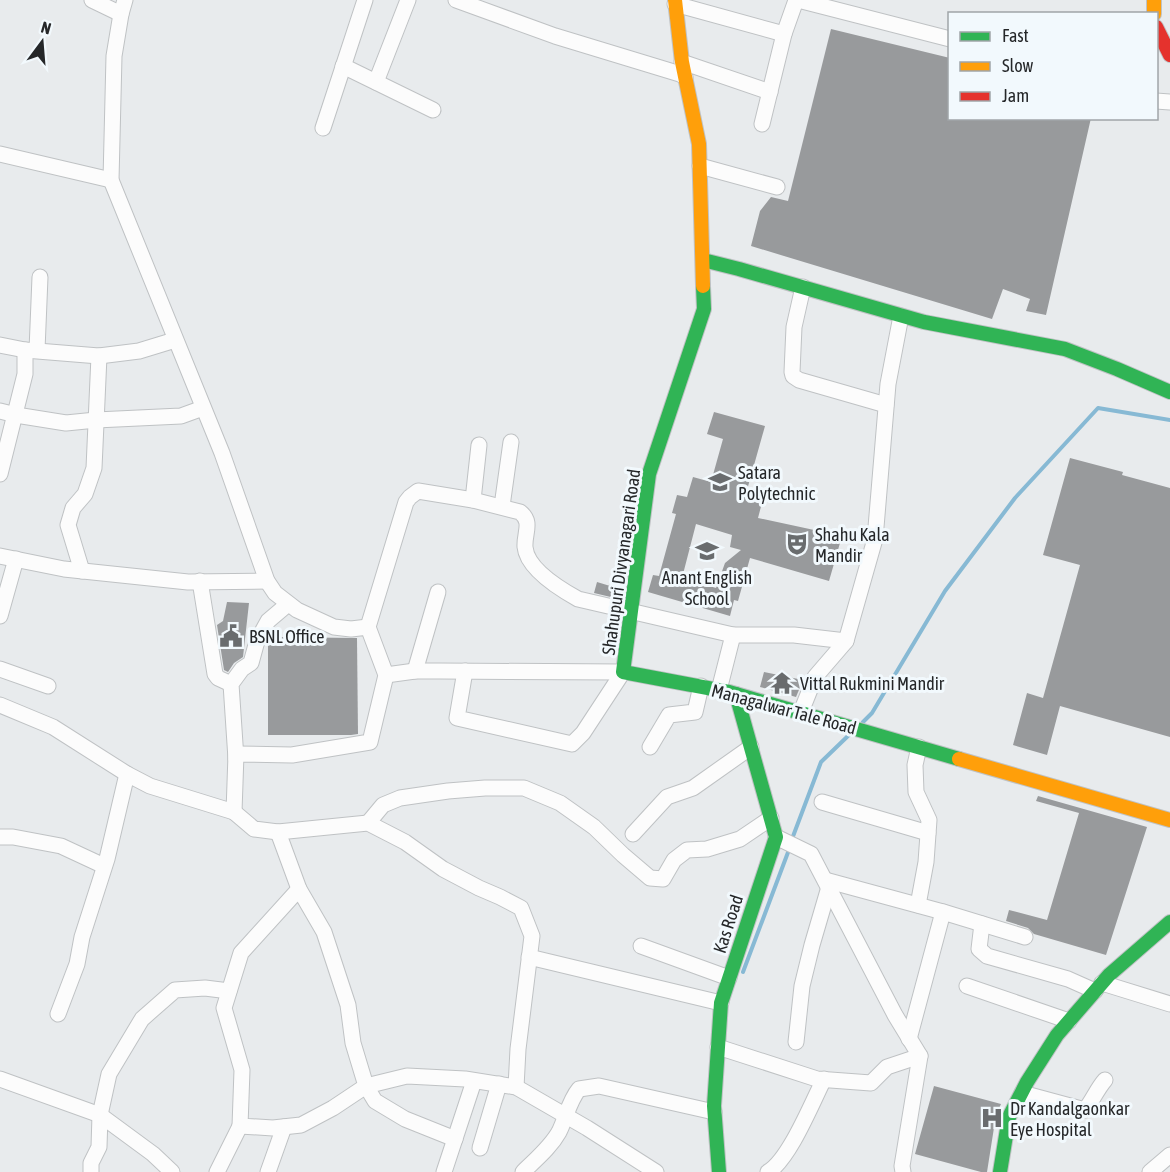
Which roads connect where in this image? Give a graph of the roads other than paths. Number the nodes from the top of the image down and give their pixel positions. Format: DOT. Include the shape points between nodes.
graph roads {
  1 [pos="92,0"];
  2 [pos="365,0"];
  3 [pos="408,0"];
  4 [pos="456,0"];
  5 [pos="798,0"];
  6 [pos="675,2"];
  7 [pos="123,7"];
  8 [pos="1158,31"];
  9 [pos="784,34"];
  10 [pos="948,38"];
  11 [pos="1170,55"];
  12 [pos="343,66"];
  13 [pos="683,70"];
  14 [pos="376,82"];
  15 [pos="770,92"];
  16 [pos="433,110"];
  17 [pos="762,124"];
  18 [pos="323,128"];
  19 [pos="0,154"];
  20 [pos="700,166"];
  21 [pos="111,180"];
  22 [pos="777,188"];
  23 [pos="703,260"];
  24 [pos="40,277"];
  25 [pos="803,287"];
  26 [pos="901,316"];
  27 [pos="175,339"];
  28 [pos="0,345"];
  29 [pos="31,350"];
  30 [pos="99,356"];
  31 [pos="1170,392"];
  32 [pos="886,405"];
  33 [pos="204,408"];
  34 [pos="0,411"];
  35 [pos="16,415"];
  36 [pos="96,420"];
  37 [pos="511,442"];
  38 [pos="479,445"];
  39 [pos="0,474"];
  40 [pos="473,500"];
  41 [pos="502,506"];
  42 [pos="0,556"];
  43 [pos="16,559"];
  44 [pos="82,570"];
  45 [pos="200,581"];
  46 [pos="267,581"];
  47 [pos="438,592"];
  48 [pos="288,604"];
  49 [pos="631,612"];
  50 [pos="0,616"];
  51 [pos="368,627"];
  52 [pos="733,635"];
  53 [pos="846,641"];
  54 [pos="0,669"];
  55 [pos="415,671"];
  56 [pos="465,671"];
  57 [pos="623,672"];
  58 [pos="386,675"];
  59 [pos="231,684"];
  60 [pos="48,686"];
  61 [pos="701,687"];
  62 [pos="719,690"];
  63 [pos="736,694"];
  64 [pos="0,705"];
  65 [pos="801,712"];
  66 [pos="650,747"];
  67 [pos="751,747"];
  68 [pos="919,747"];
  69 [pos="236,759"];
  70 [pos="127,774"];
  71 [pos="822,802"];
  72 [pos="234,812"];
  73 [pos="771,818"];
  74 [pos="1170,820"];
  75 [pos="368,823"];
  76 [pos="278,832"];
  77 [pos="928,833"];
  78 [pos="633,834"];
  79 [pos="0,837"];
  80 [pos="776,837"];
  81 [pos="104,866"];
  82 [pos="827,883"];
  83 [pos="299,889"];
  84 [pos="918,905"];
  85 [pos="943,912"];
  86 [pos="1170,922"];
  87 [pos="982,924"];
  88 [pos="1025,938"];
  89 [pos="641,946"];
  90 [pos="529,957"];
  91 [pos="729,978"];
  92 [pos="967,986"];
  93 [pos="1099,987"];
  94 [pos="229,991"];
  95 [pos="721,1003"];
  96 [pos="1170,1004"];
  97 [pos="58,1014"];
  98 [pos="1069,1021"];
  99 [pos="909,1039"];
  100 [pos="796,1042"];
  101 [pos="718,1047"];
  102 [pos="920,1056"];
  103 [pos="0,1079"];
  104 [pos="824,1079"];
  105 [pos="474,1080"];
  106 [pos="1105,1080"];
  107 [pos="499,1084"];
  108 [pos="366,1086"];
  109 [pos="516,1087"];
  110 [pos="1022,1093"];
  111 [pos="714,1112"];
  112 [pos="100,1115"];
  113 [pos="566,1115"];
  114 [pos="240,1126"];
  115 [pos="284,1127"];
  116 [pos="455,1139"];
  117 [pos="480,1148"];
  118 [pos="1170,1155"];
  119 [pos="91,1172"];
  120 [pos="172,1172"];
  121 [pos="217,1172"];
  122 [pos="268,1172"];
  123 [pos="444,1172"];
  124 [pos="523,1172"];
  125 [pos="656,1172"];
  126 [pos="719,1172"];
  127 [pos="768,1172"];
  128 [pos="903,1172"];
  129 [pos="1000,1172"];
  130 [pos="1150,1172"];
  1 -- 7 [label="street"];
  2 -- 12 [label="street"];
  3 -- 14 [label="street"];
  4 -- 13 [label="street" via="555,36 680,74"];
  5 -- 9 [label="street"];
  5 -- 10 [label="street"];
  6 -- 9 [label="street"];
  6 -- 13 [label="main road, Shahupuri Divyanagari Road"];
  7 -- 21 [label="street" via="114,57"];
  8 -- 11 [label="main road"];
  9 -- 15 [label="street"];
  12 -- 14 [label="street"];
  12 -- 18 [label="street"];
  13 -- 15 [label="street"];
  13 -- 20 [label="main road, Shahupuri Divyanagari Road"];
  14 -- 16 [label="street"];
  15 -- 17 [label="street"];
  19 -- 21 [label="street"];
  20 -- 22 [label="street"];
  20 -- 23 [label="main road, Shahupuri Divyanagari Road"];
  21 -- 27 [label="street"];
  23 -- 25 [label="main road"];
  23 -- 49 [label="main road, Shahupuri Divyanagari Road" via="704,309 649,474"];
  24 -- 29 [label="street"];
  25 -- 26 [label="main road"];
  25 -- 32 [label="street" via="794,327 794,376"];
  26 -- 31 [label="main road" via="1065,349"];
  26 -- 32 [label="street"];
  27 -- 30 [label="street" via="140,351"];
  27 -- 33 [label="street"];
  28 -- 29 [label="street"];
  29 -- 30 [label="street"];
  29 -- 35 [label="street"];
  30 -- 36 [label="street"];
  32 -- 53 [label="street" via="875,539"];
  33 -- 36 [label="street" via="182,416"];
  33 -- 46 [label="street"];
  34 -- 35 [label="street"];
  35 -- 36 [label="street" via="66,423"];
  35 -- 39 [label="street"];
  36 -- 44 [label="street" via="94,468 68,525"];
  37 -- 41 [label="street"];
  38 -- 40 [label="street"];
  40 -- 41 [label="street"];
  40 -- 51 [label="street" via="418,491 410,497"];
  41 -- 49 [label="street" via="524,515 528,524 527,554 561,590"];
  42 -- 43 [label="street"];
  43 -- 44 [label="street"];
  43 -- 50 [label="street"];
  44 -- 45 [label="street"];
  45 -- 46 [label="street"];
  45 -- 59 [label="street" via="215,674"];
  46 -- 48 [label="street"];
  47 -- 55 [label="street"];
  48 -- 51 [label="street" via="334,627"];
  48 -- 59 [label="street" via="268,621 251,663"];
  49 -- 52 [label="street"];
  49 -- 57 [label="main road, Shahupuri Divyanagari Road"];
  51 -- 58 [label="street"];
  52 -- 53 [label="street" via="794,635"];
  52 -- 62 [label="street"];
  53 -- 65 [label="street" via="815,677"];
  54 -- 60 [label="street"];
  55 -- 56 [label="street, Managalwar Tale Road"];
  55 -- 58 [label="street, Managalwar Tale Road"];
  56 -- 57 [label="street, Managalwar Tale Road"];
  56 -- 57 [label="street" via="457,718 572,744"];
  57 -- 61 [label="main road, Managalwar Tale Road"];
  58 -- 69 [label="street" via="370,742 292,755 236,754"];
  59 -- 69 [label="street"];
  61 -- 62 [label="main road, Managalwar Tale Road"];
  61 -- 66 [label="street" via="695,712 669,715"];
  62 -- 63 [label="main road, Managalwar Tale Road"];
  63 -- 65 [label="main road, Managalwar Tale Road"];
  63 -- 67 [label="main road"];
  64 -- 70 [label="street" via="53,727"];
  65 -- 68 [label="main road, Managalwar Tale Road"];
  67 -- 73 [label="main road"];
  67 -- 78 [label="street" via="693,788 666,797"];
  68 -- 74 [label="main road, Managalwar Tale Road"];
  68 -- 77 [label="street" via="916,792 929,820"];
  69 -- 72 [label="street"];
  70 -- 72 [label="street" via="150,786"];
  70 -- 81 [label="street"];
  71 -- 77 [label="street"];
  72 -- 76 [label="street" via="254,829"];
  73 -- 75 [label="street" via="740,839 707,849 687,850 674,860 663,879 650,878 594,827 560,803 524,788 485,788 400,798 383,805"];
  73 -- 80 [label="main road"];
  75 -- 76 [label="street"];
  75 -- 90 [label="street" via="405,842 443,869 521,908 532,936"];
  76 -- 83 [label="street"];
  77 -- 84 [label="street"];
  79 -- 81 [label="street" via="61,846"];
  80 -- 82 [label="street" via="811,854"];
  80 -- 91 [label="main road, Kas Road"];
  81 -- 97 [label="street"];
  82 -- 84 [label="street"];
  82 -- 99 [label="street"];
  82 -- 100 [label="street" via="802,986"];
  83 -- 94 [label="street" via="241,953"];
  83 -- 108 [label="street" via="324,932 348,1005 353,1043"];
  84 -- 85 [label="street"];
  85 -- 87 [label="street"];
  85 -- 99 [label="street"];
  86 -- 93 [label="main road"];
  87 -- 88 [label="street"];
  87 -- 93 [label="street" via="980,949 987,956"];
  89 -- 91 [label="street"];
  90 -- 95 [label="street"];
  90 -- 109 [label="street"];
  91 -- 95 [label="main road, Kas Road"];
  92 -- 98 [label="street"];
  93 -- 96 [label="street"];
  93 -- 98 [label="main road"];
  94 -- 112 [label="street" via="175,990 142,1019 109,1074"];
  94 -- 114 [label="street" via="224,1008 242,1070"];
  95 -- 101 [label="main road, Kas Road"];
  98 -- 110 [label="main road"];
  99 -- 102 [label="street"];
  101 -- 104 [label="street"];
  101 -- 111 [label="main road, Kas Road"];
  102 -- 104 [label="street" via="887,1067 871,1083"];
  102 -- 128 [label="street"];
  103 -- 112 [label="street"];
  104 -- 127 [label="street" via="786,1155"];
  105 -- 107 [label="street"];
  105 -- 108 [label="street" via="407,1076"];
  105 -- 116 [label="street"];
  106 -- 110 [label="street" via="1085,1110"];
  107 -- 109 [label="street"];
  107 -- 117 [label="street"];
  108 -- 115 [label="street" via="301,1125"];
  108 -- 116 [label="street" via="375,1101 399,1116"];
  109 -- 113 [label="street"];
  110 -- 129 [label="main road" via="1009,1117"];
  111 -- 113 [label="street" via="599,1086 579,1089"];
  111 -- 126 [label="main road, Kas Road"];
  112 -- 119 [label="street" via="99,1147"];
  112 -- 120 [label="street"];
  113 -- 124 [label="street" via="552,1142"];
  113 -- 125 [label="street"];
  114 -- 115 [label="street"];
  114 -- 121 [label="street"];
  115 -- 122 [label="street"];
  116 -- 123 [label="street"];
  118 -- 130 [label="street"];
}
